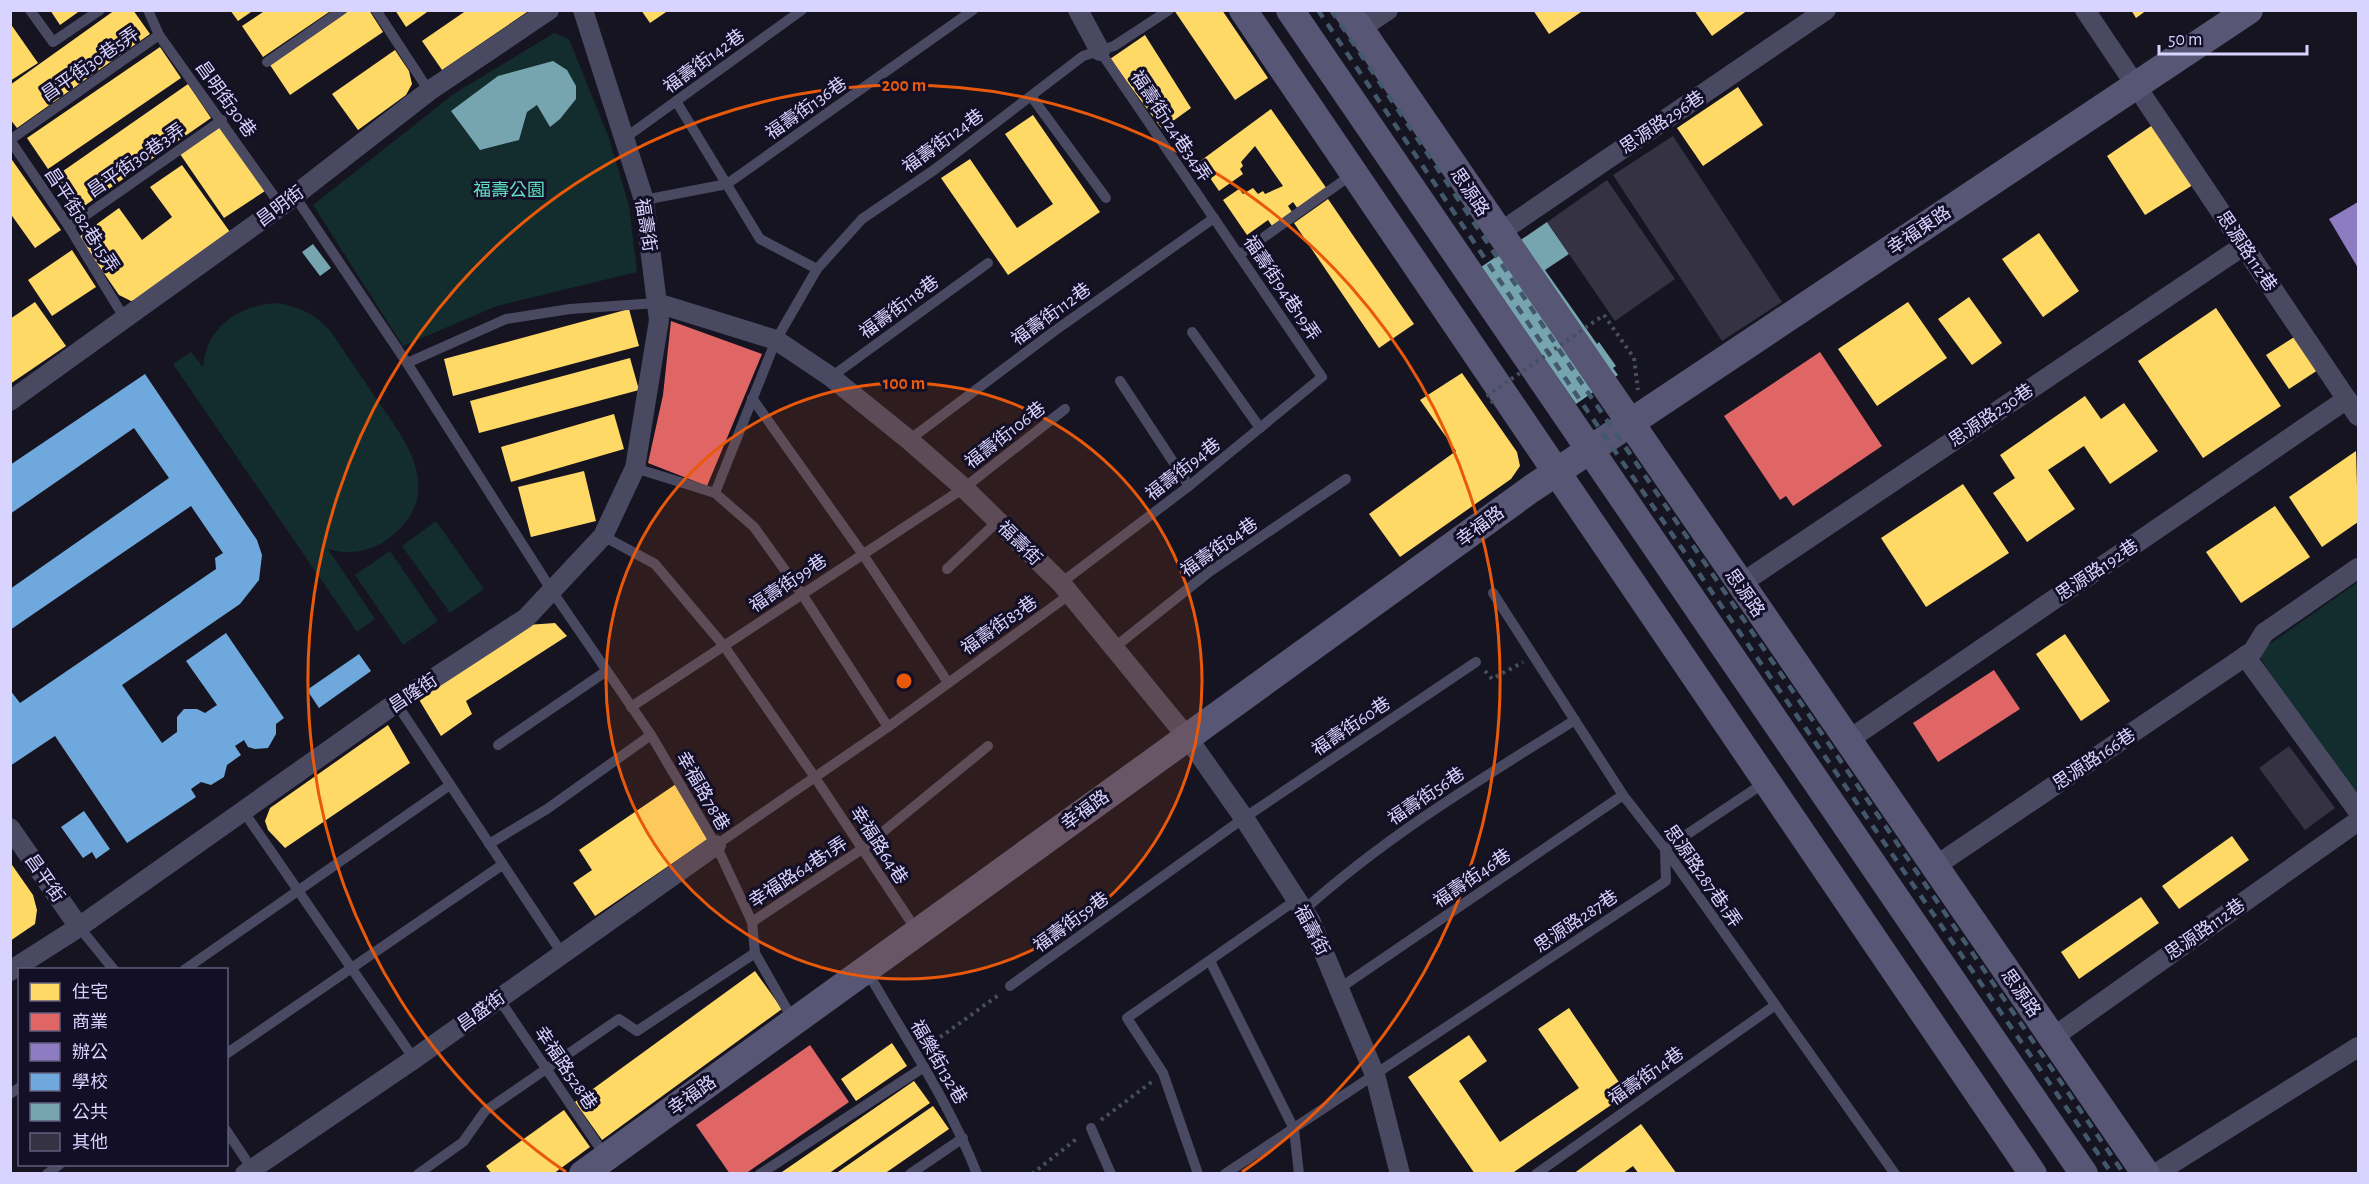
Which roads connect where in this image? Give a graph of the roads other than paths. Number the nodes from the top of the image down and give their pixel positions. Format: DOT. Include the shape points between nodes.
graph roads {
  1 [pos="30,10"];
  2 [pos="100,10"];
  3 [pos="148,10"];
  4 [pos="342,10"];
  5 [pos="376,10"];
  6 [pos="549,10"];
  7 [pos="583,10"];
  8 [pos="802,10"];
  9 [pos="973,10"];
  10 [pos="1078,10"];
  11 [pos="1169,10"];
  12 [pos="1243,10"];
  13 [pos="1290,10"];
  14 [pos="1388,10"];
  15 [pos="1826,10"];
  16 [pos="2085,10"];
  17 [pos="2249,10"];
  18 [pos="1353,20"];
  19 [pos="159,35"];
  20 [pos="1100,51"];
  21 [pos="267,62"];
  22 [pos="2136,86"];
  23 [pos="429,91"];
  24 [pos="1031,96"];
  25 [pos="676,101"];
  26 [pos="222,120"];
  27 [pos="625,138"];
  28 [pos="10,140"];
  29 [pos="1354,173"];
  30 [pos="726,184"];
  31 [pos="1106,198"];
  32 [pos="288,200"];
  33 [pos="644,200"];
  34 [pos="1214,218"];
  35 [pos="69,227"];
  36 [pos="1499,234"];
  37 [pos="2243,246"];
  38 [pos="1239,255"];
  39 [pos="988,263"];
  40 [pos="817,268"];
  41 [pos="657,303"];
  42 [pos="125,320"];
  43 [pos="1192,332"];
  44 [pos="776,340"];
  45 [pos="406,363"];
  46 [pos="831,377"];
  47 [pos="1322,377"];
  48 [pos="1120,381"];
  49 [pos="752,398"];
  50 [pos="2347,399"];
  51 [pos="10,401"];
  52 [pos="1065,409"];
  53 [pos="2358,416"];
  54 [pos="1628,423"];
  55 [pos="1260,428"];
  56 [pos="909,440"];
  57 [pos="1590,449"];
  58 [pos="635,468"];
  59 [pos="1557,471"];
  60 [pos="1346,479"];
  61 [pos="1189,486"];
  62 [pos="964,488"];
  63 [pos="715,493"];
  64 [pos="998,521"];
  65 [pos="603,536"];
  66 [pos="862,553"];
  67 [pos="2358,568"];
  68 [pos="948,569"];
  69 [pos="1739,585"];
  70 [pos="1065,589"];
  71 [pos="552,591"];
  72 [pos="1493,593"];
  73 [pos="802,594"];
  74 [pos="724,646"];
  75 [pos="1115,647"];
  76 [pos="2249,654"];
  77 [pos="1476,662"];
  78 [pos="605,672"];
  79 [pos="948,681"];
  80 [pos="396,704"];
  81 [pos="631,707"];
  82 [pos="1575,720"];
  83 [pos="888,727"];
  84 [pos="651,735"];
  85 [pos="1187,737"];
  86 [pos="1847,741"];
  87 [pos="498,745"];
  88 [pos="988,746"];
  89 [pos="814,776"];
  90 [pos="1767,781"];
  91 [pos="450,785"];
  92 [pos="1623,795"];
  93 [pos="244,812"];
  94 [pos="2358,812"];
  95 [pos="1244,818"];
  96 [pos="2358,821"];
  97 [pos="10,828"];
  98 [pos="489,844"];
  99 [pos="716,845"];
  100 [pos="862,849"];
  101 [pos="1665,849"];
  102 [pos="502,865"];
  103 [pos="1934,867"];
  104 [pos="298,892"];
  105 [pos="1300,906"];
  106 [pos="752,922"];
  107 [pos="79,927"];
  108 [pos="917,932"];
  109 [pos="561,952"];
  110 [pos="755,953"];
  111 [pos="1210,961"];
  112 [pos="113,968"];
  113 [pos="185,968"];
  114 [pos="352,969"];
  115 [pos="10,970"];
  116 [pos="866,971"];
  117 [pos="1010,986"];
  118 [pos="1340,988"];
  119 [pos="499,999"];
  120 [pos="1774,1006"];
  121 [pos="795,1023"];
  122 [pos="2052,1038"];
  123 [pos="2358,1047"];
  124 [pos="228,1052"];
  125 [pos="414,1059"];
  126 [pos="924,1067"];
  127 [pos="546,1068"];
  128 [pos="1375,1075"];
  129 [pos="1091,1128"];
  130 [pos="1294,1129"];
  131 [pos="228,1134"];
  132 [pos="963,1138"];
  133 [pos="606,1157"];
  134 [pos="249,1171"];
  135 [pos="2030,1172"];
  136 [pos="418,1173"];
  137 [pos="583,1173"];
  138 [pos="760,1173"];
  139 [pos="910,1173"];
  140 [pos="976,1173"];
  141 [pos="1112,1173"];
  142 [pos="1198,1173"];
  143 [pos="1225,1173"];
  144 [pos="1299,1173"];
  145 [pos="1400,1173"];
  146 [pos="1536,1173"];
  147 [pos="1895,1173"];
  148 [pos="2084,1173"];
  149 [pos="2146,1173"];
  150 [pos="2155,1173"];
  1 -- 2 [label="lane" via="53,42"];
  3 -- 19 [label="lane, 昌明街30巷"];
  4 -- 21 [label="lane"];
  5 -- 23 [label="lane"];
  6 -- 23 [label="street, 昌明街"];
  7 -- 27 [label="street, 福壽街"];
  8 -- 25 [label="lane, 福壽街142巷"];
  9 -- 30 [label="lane, 福壽街136巷"];
  10 -- 20 [label="street"];
  11 -- 20 [label="lane, 福壽街124巷"];
  12 -- 29 [label="main road"];
  13 -- 57 [label="main road"];
  14 -- 18 [label="street"];
  15 -- 36 [label="street, 思源路296巷"];
  16 -- 22 [label="street, 思源路112巷"];
  17 -- 22 [label="main road, 幸福東路"];
  18 -- 36 [label="main road, 思源路"];
  19 -- 26 [label="lane, 昌明街30巷"];
  19 -- 28 [label="lane, 昌平街30巷5弄"];
  20 -- 24 [label="lane, 福壽街124巷" via="1083,56"];
  20 -- 34 [label="lane, 福壽街124巷34弄"];
  22 -- 37 [label="street, 思源路112巷"];
  22 -- 54 [label="main road, 幸福東路"];
  23 -- 32 [label="street, 昌明街"];
  24 -- 31 [label="lane"];
  24 -- 40 [label="lane, 福壽街124巷" via="862,219"];
  25 -- 27 [label="lane, 福壽街142巷"];
  25 -- 30 [label="lane"];
  26 -- 32 [label="lane, 昌明街30巷"];
  26 -- 35 [label="lane, 昌平街30巷3弄"];
  27 -- 33 [label="street, 福壽街"];
  28 -- 35 [label="lane, 昌平街82巷15弄"];
  29 -- 38 [label="lane"];
  29 -- 59 [label="main road"];
  30 -- 33 [label="lane, 福壽街136巷"];
  30 -- 40 [label="lane" via="760,239"];
  32 -- 42 [label="street, 昌明街"];
  32 -- 45 [label="lane, 昌明街30巷"];
  33 -- 41 [label="street, 福壽街"];
  34 -- 38 [label="lane, 福壽街94巷19弄"];
  34 -- 56 [label="lane, 福壽街112巷"];
  35 -- 42 [label="lane, 昌平街82巷15弄"];
  36 -- 54 [label="main road, 思源路"];
  37 -- 50 [label="street, 思源路112巷"];
  37 -- 69 [label="street, 思源路230巷"];
  38 -- 47 [label="lane, 福壽街94巷19弄"];
  39 -- 46 [label="lane, 福壽街118巷"];
  40 -- 44 [label="lane, 福壽街124巷"];
  41 -- 44 [label="street, 福壽街"];
  41 -- 45 [label="lane" via="570,309 506,319"];
  41 -- 58 [label="street, 昌隆街" via="659,320"];
  42 -- 51 [label="street, 昌明街"];
  43 -- 55 [label="lane"];
  44 -- 46 [label="street, 福壽街"];
  44 -- 49 [label="lane, 福壽街124巷"];
  45 -- 71 [label="lane, 幸福路78巷"];
  46 -- 56 [label="street, 福壽街"];
  47 -- 55 [label="lane, 福壽街94巷"];
  48 -- 61 [label="lane"];
  49 -- 63 [label="lane, 福壽街124巷"];
  49 -- 66 [label="lane"];
  50 -- 53 [label="street, 思源路112巷"];
  50 -- 86 [label="street, 思源路192巷"];
  52 -- 62 [label="lane, 福壽街106巷"];
  54 -- 57 [label="main road, 幸福東路"];
  54 -- 69 [label="main road, 思源路"];
  55 -- 61 [label="lane, 福壽街94巷"];
  56 -- 62 [label="street, 福壽街"];
  57 -- 59 [label="main road, 幸福路"];
  57 -- 148 [label="main road"];
  58 -- 63 [label="lane"];
  58 -- 65 [label="street, 昌隆街"];
  59 -- 85 [label="main road, 幸福路"];
  59 -- 90 [label="main road"];
  60 -- 75 [label="lane, 福壽街84巷" via="1209,572"];
  61 -- 70 [label="lane, 福壽街94巷"];
  62 -- 64 [label="street, 福壽街"];
  62 -- 66 [label="lane, 福壽街99巷"];
  63 -- 73 [label="lane" via="753,527"];
  64 -- 68 [label="lane"];
  64 -- 70 [label="street, 福壽街"];
  65 -- 71 [label="street, 昌隆街"];
  65 -- 74 [label="lane, 幸福路64巷" via="655,564"];
  66 -- 73 [label="lane, 福壽街99巷"];
  66 -- 79 [label="lane"];
  67 -- 76 [label="street, 思源路166巷" via="2264,633"];
  69 -- 86 [label="main road, 思源路"];
  70 -- 75 [label="street, 福壽街"];
  70 -- 79 [label="lane, 福壽街83巷"];
  71 -- 78 [label="lane, 幸福路78巷"];
  71 -- 80 [label="street, 昌隆街" via="526,618"];
  72 -- 82 [label="lane, 思源路287巷1弄"];
  73 -- 74 [label="lane, 福壽街99巷"];
  73 -- 83 [label="lane"];
  74 -- 81 [label="lane, 福壽街99巷"];
  74 -- 89 [label="lane, 幸福路64巷"];
  75 -- 85 [label="street, 福壽街"];
  76 -- 94 [label="street"];
  76 -- 103 [label="street, 思源路166巷"];
  77 -- 95 [label="lane, 福壽街60巷"];
  78 -- 81 [label="lane, 幸福路78巷"];
  78 -- 87 [label="lane"];
  79 -- 83 [label="lane, 福壽街83巷"];
  80 -- 91 [label="lane"];
  80 -- 93 [label="street, 昌隆街"];
  81 -- 84 [label="lane, 幸福路78巷"];
  82 -- 92 [label="lane, 思源路287巷1弄"];
  82 -- 105 [label="lane, 福壽街56巷" via="1425,814"];
  83 -- 89 [label="lane, 福壽街83巷"];
  84 -- 98 [label="lane" via="547,809"];
  84 -- 99 [label="lane, 幸福路78巷"];
  85 -- 95 [label="street, 福壽街"];
  85 -- 108 [label="main road, 幸福路"];
  86 -- 103 [label="main road, 思源路"];
  88 -- 100 [label="lane, 幸福路64巷1弄"];
  89 -- 99 [label="lane, 福壽街83巷"];
  89 -- 100 [label="lane, 幸福路64巷"];
  90 -- 101 [label="lane"];
  90 -- 135 [label="main road"];
  91 -- 98 [label="lane"];
  91 -- 104 [label="lane"];
  92 -- 101 [label="lane, 思源路287巷1弄"];
  92 -- 118 [label="lane, 福壽街46巷"];
  93 -- 104 [label="lane"];
  93 -- 107 [label="street, 昌隆街"];
  95 -- 105 [label="street, 福壽街"];
  95 -- 117 [label="lane, 福壽街59巷"];
  96 -- 122 [label="street, 思源路112巷"];
  97 -- 107 [label="street, 昌平街"];
  98 -- 102 [label="lane"];
  99 -- 106 [label="lane, 幸福路78巷"];
  99 -- 109 [label="street, 昌盛街"];
  100 -- 106 [label="lane, 幸福路64巷1弄"];
  100 -- 108 [label="lane, 幸福路64巷"];
  101 -- 120 [label="lane, 思源路287巷1弄"];
  101 -- 128 [label="lane, 思源路287巷" via="1666,881"];
  102 -- 109 [label="lane"];
  102 -- 114 [label="lane"];
  103 -- 122 [label="main road, 思源路"];
  104 -- 113 [label="lane"];
  104 -- 114 [label="lane"];
  105 -- 111 [label="lane, 福壽街56巷"];
  105 -- 118 [label="street, 福壽街"];
  106 -- 110 [label="lane, 幸福路78巷"];
  107 -- 112 [label="lane"];
  107 -- 115 [label="street, 昌隆街"];
  108 -- 116 [label="main road, 幸福路"];
  109 -- 119 [label="street, 昌盛街"];
  110 -- 121 [label="lane, 幸福路78巷"];
  110 -- 127 [label="lane" via="637,1031 619,1018"];
  111 -- 130 [label="lane"];
  111 -- 142 [label="lane, 福壽街56巷" via="1127,1018 1163,1073"];
  114 -- 124 [label="lane"];
  114 -- 125 [label="lane"];
  116 -- 121 [label="main road, 幸福路"];
  116 -- 126 [label="lane, 福樂街132巷"];
  118 -- 128 [label="street, 福壽街"];
  119 -- 125 [label="street, 昌盛街"];
  119 -- 127 [label="lane, 幸福路528巷"];
  120 -- 146 [label="lane, 福壽街14巷"];
  120 -- 147 [label="lane, 思源路287巷1弄"];
  121 -- 133 [label="main road, 幸福路"];
  122 -- 149 [label="main road, 思源路"];
  123 -- 150 [label="street"];
  125 -- 134 [label="street, 昌盛街"];
  126 -- 132 [label="lane, 福樂街132巷"];
  126 -- 138 [label="lane"];
  127 -- 133 [label="lane, 幸福路528巷"];
  127 -- 136 [label="lane" via="485,1111 463,1142"];
  128 -- 130 [label="lane"];
  128 -- 145 [label="street, 福壽街"];
  129 -- 141 [label="lane"];
  130 -- 143 [label="lane"];
  130 -- 144 [label="lane"];
  131 -- 134 [label="lane"];
  132 -- 139 [label="lane"];
  132 -- 140 [label="lane, 福樂街132巷"];
  133 -- 137 [label="main road, 幸福路"];
}
